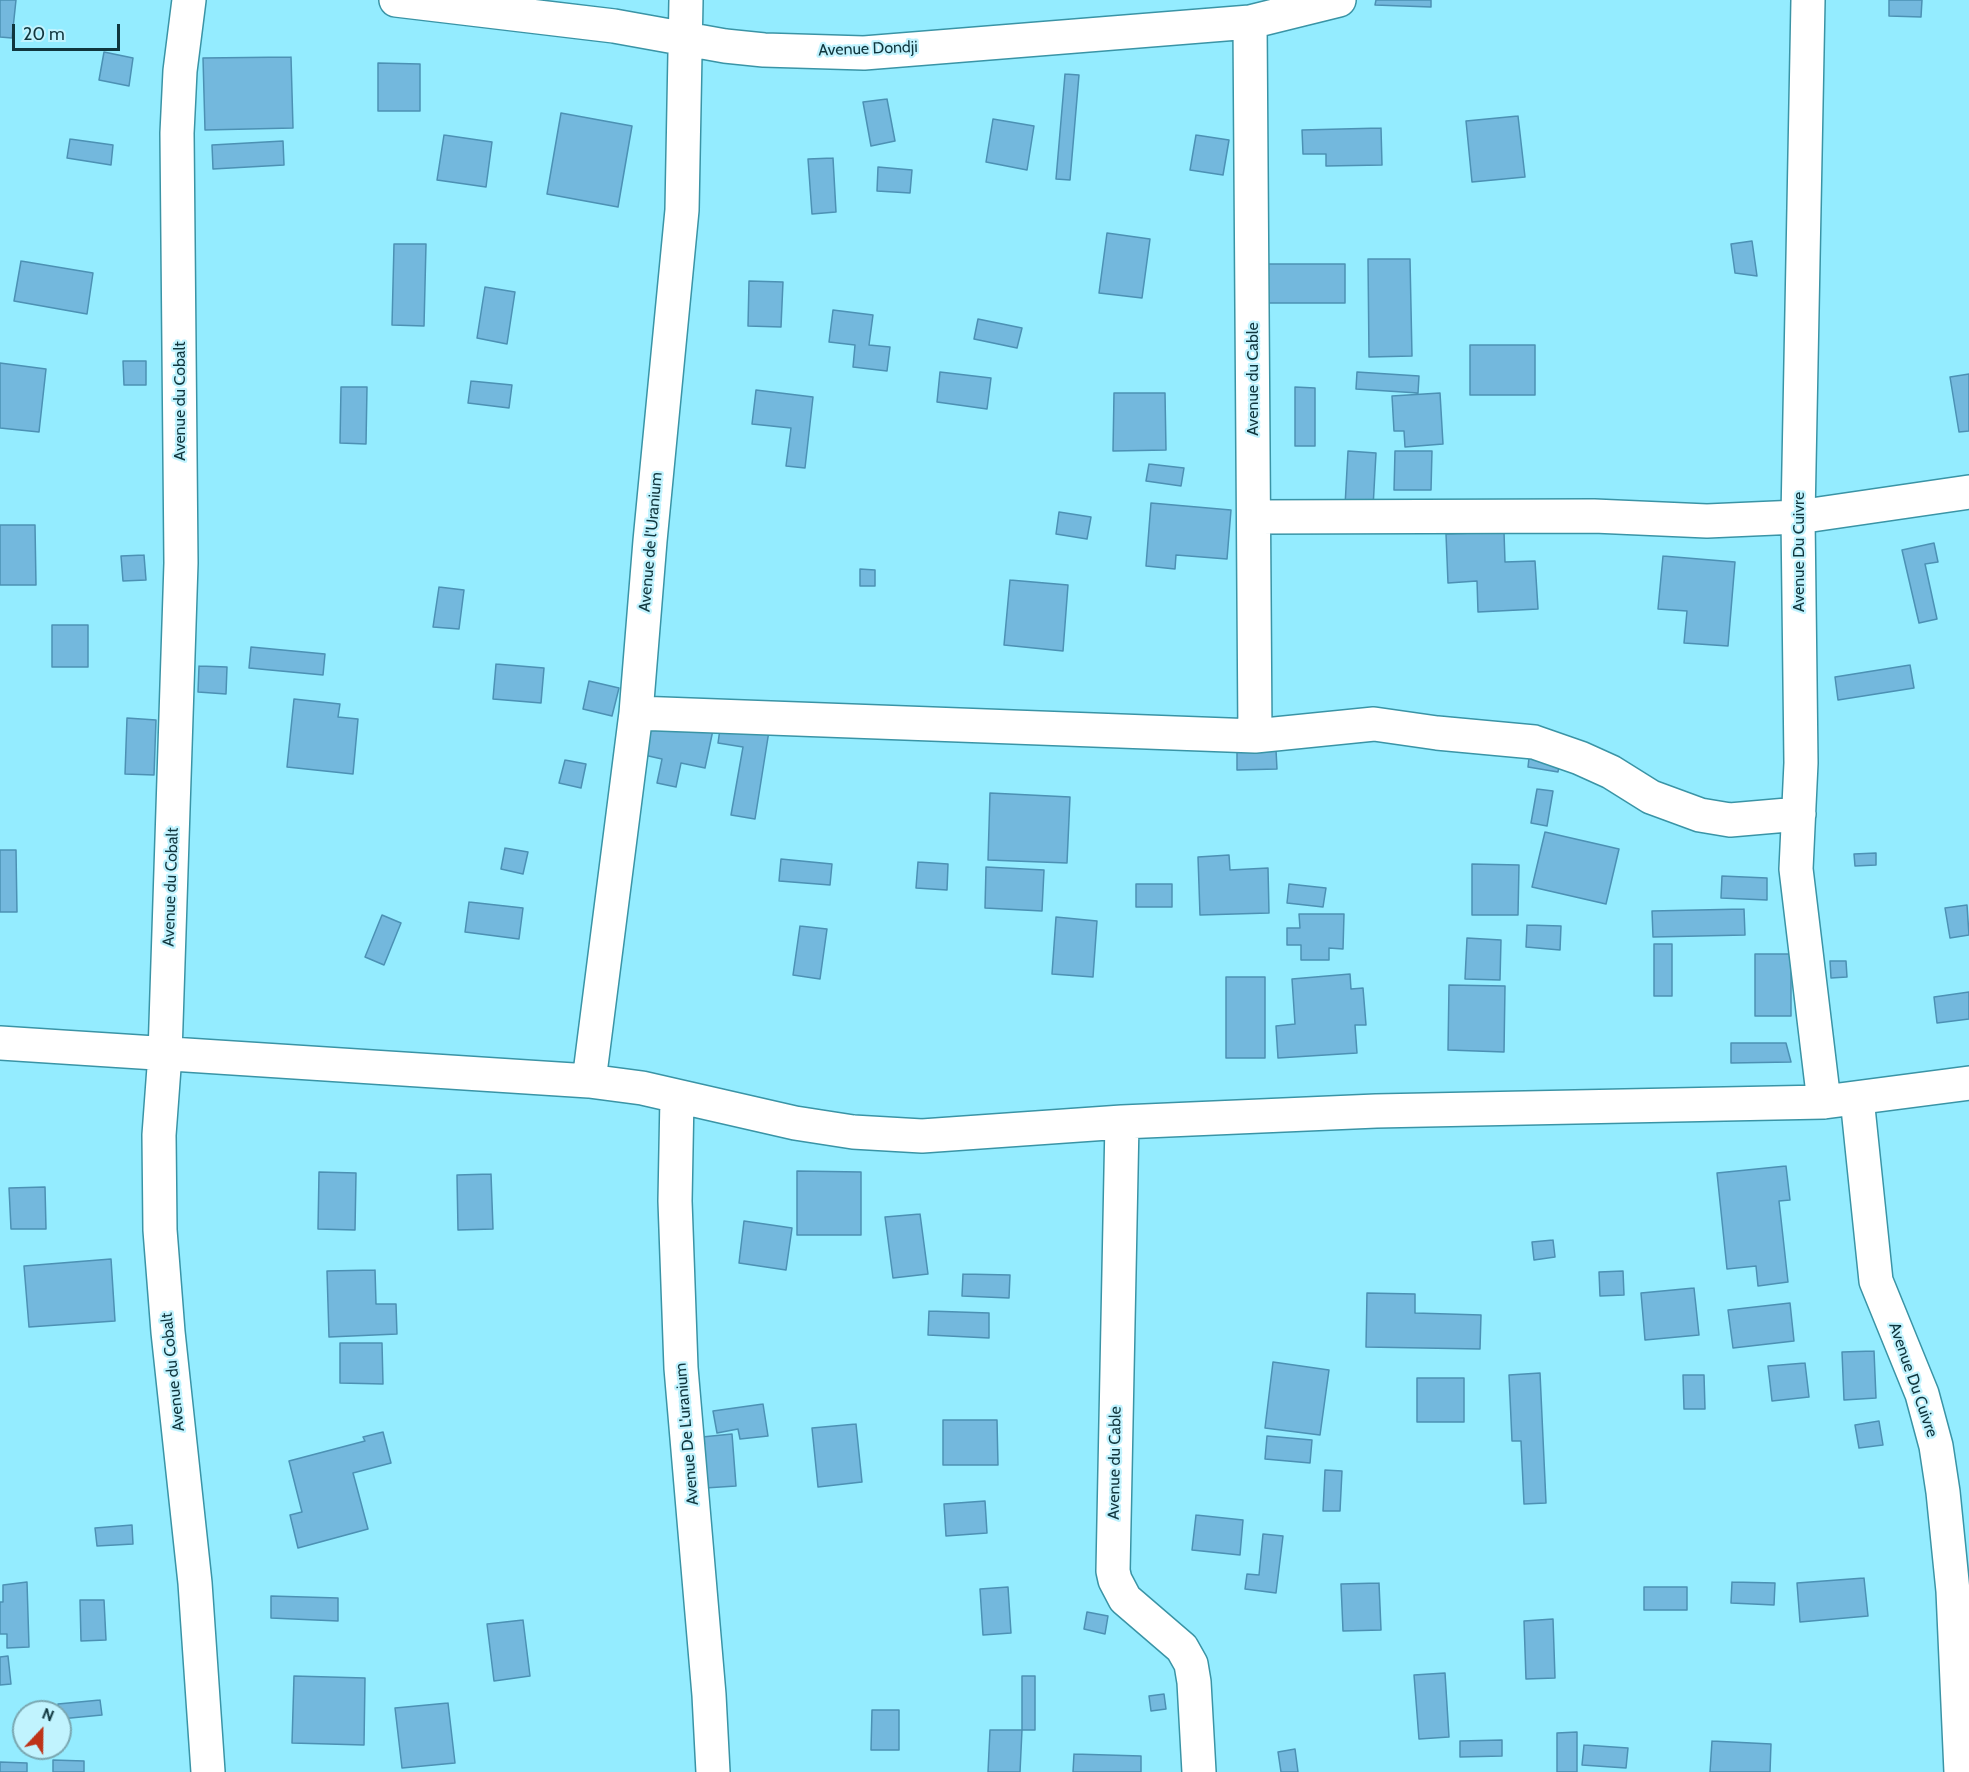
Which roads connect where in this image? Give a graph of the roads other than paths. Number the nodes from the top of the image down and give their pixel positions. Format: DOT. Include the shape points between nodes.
graph roads {
  1 [pos="189,0"];
  2 [pos="396,0"];
  3 [pos="686,0"];
  4 [pos="1339,0"];
  5 [pos="1808,0"];
  6 [pos="1250,22"];
  7 [pos="685,40"];
  8 [pos="1969,492"];
  9 [pos="1254,517"];
  10 [pos="1798,518"];
  11 [pos="636,713"];
  12 [pos="1256,736"];
  13 [pos="1799,814"];
  14 [pos="0,1043"];
  15 [pos="165,1054"];
  16 [pos="589,1081"];
  17 [pos="1969,1083"];
  18 [pos="677,1096"];
  19 [pos="1857,1098"];
  20 [pos="1824,1102"];
  21 [pos="1122,1122"];
  22 [pos="1961,1590"];
  23 [pos="208,1772"];
  24 [pos="712,1772"];
  25 [pos="1198,1772"];
  26 [pos="1961,1772"];
  1 -- 15 [label="street, Avenue du Cobalt" via="177,133 181,574"];
  2 -- 7 [label="street, Avenue Dondji" via="614,26"];
  3 -- 7 [label="street, Avenue de l'Uranium"];
  4 -- 6 [label="street, Avenue Dondji"];
  5 -- 10 [label="street, Avenue Du Cuivre"];
  6 -- 7 [label="street, Avenue Dondji" via="864,52 764,50"];
  6 -- 9 [label="street, Avenue du Cable"];
  7 -- 11 [label="street, Avenue de l'Uranium" via="682,210"];
  8 -- 10 [label="street"];
  9 -- 10 [label="street" via="1594,516 1707,521"];
  9 -- 12 [label="street, Avenue du Cable"];
  10 -- 13 [label="street, Avenue Du Cuivre"];
  11 -- 12 [label="street"];
  11 -- 16 [label="street, Avenue de l'Uranium"];
  12 -- 13 [label="street" via="1374,724 1534,742 1580,758 1651,797 1700,815 1730,820"];
  13 -- 20 [label="street, Avenue Du Cuivre" via="1796,869"];
  14 -- 15 [label="street"];
  15 -- 16 [label="street"];
  15 -- 23 [label="street, Avenue du Cobalt" via="159,1135 160,1230 195,1583"];
  16 -- 18 [label="street"];
  17 -- 19 [label="street"];
  18 -- 21 [label="street" via="853,1132 922,1136"];
  18 -- 24 [label="street, Avenue De L'uranium" via="675,1201 681,1368"];
  19 -- 20 [label="street"];
  19 -- 22 [label="street, Avenue Du Cuivre" via="1876,1281 1922,1394 1936,1446"];
  20 -- 21 [label="street" via="1376,1111"];
  21 -- 25 [label="street, Avenue du Cable" via="1113,1571 1125,1599 1182,1648 1191,1664"];
  22 -- 26 [label="street, Avenue Du Cuivre"];
}
